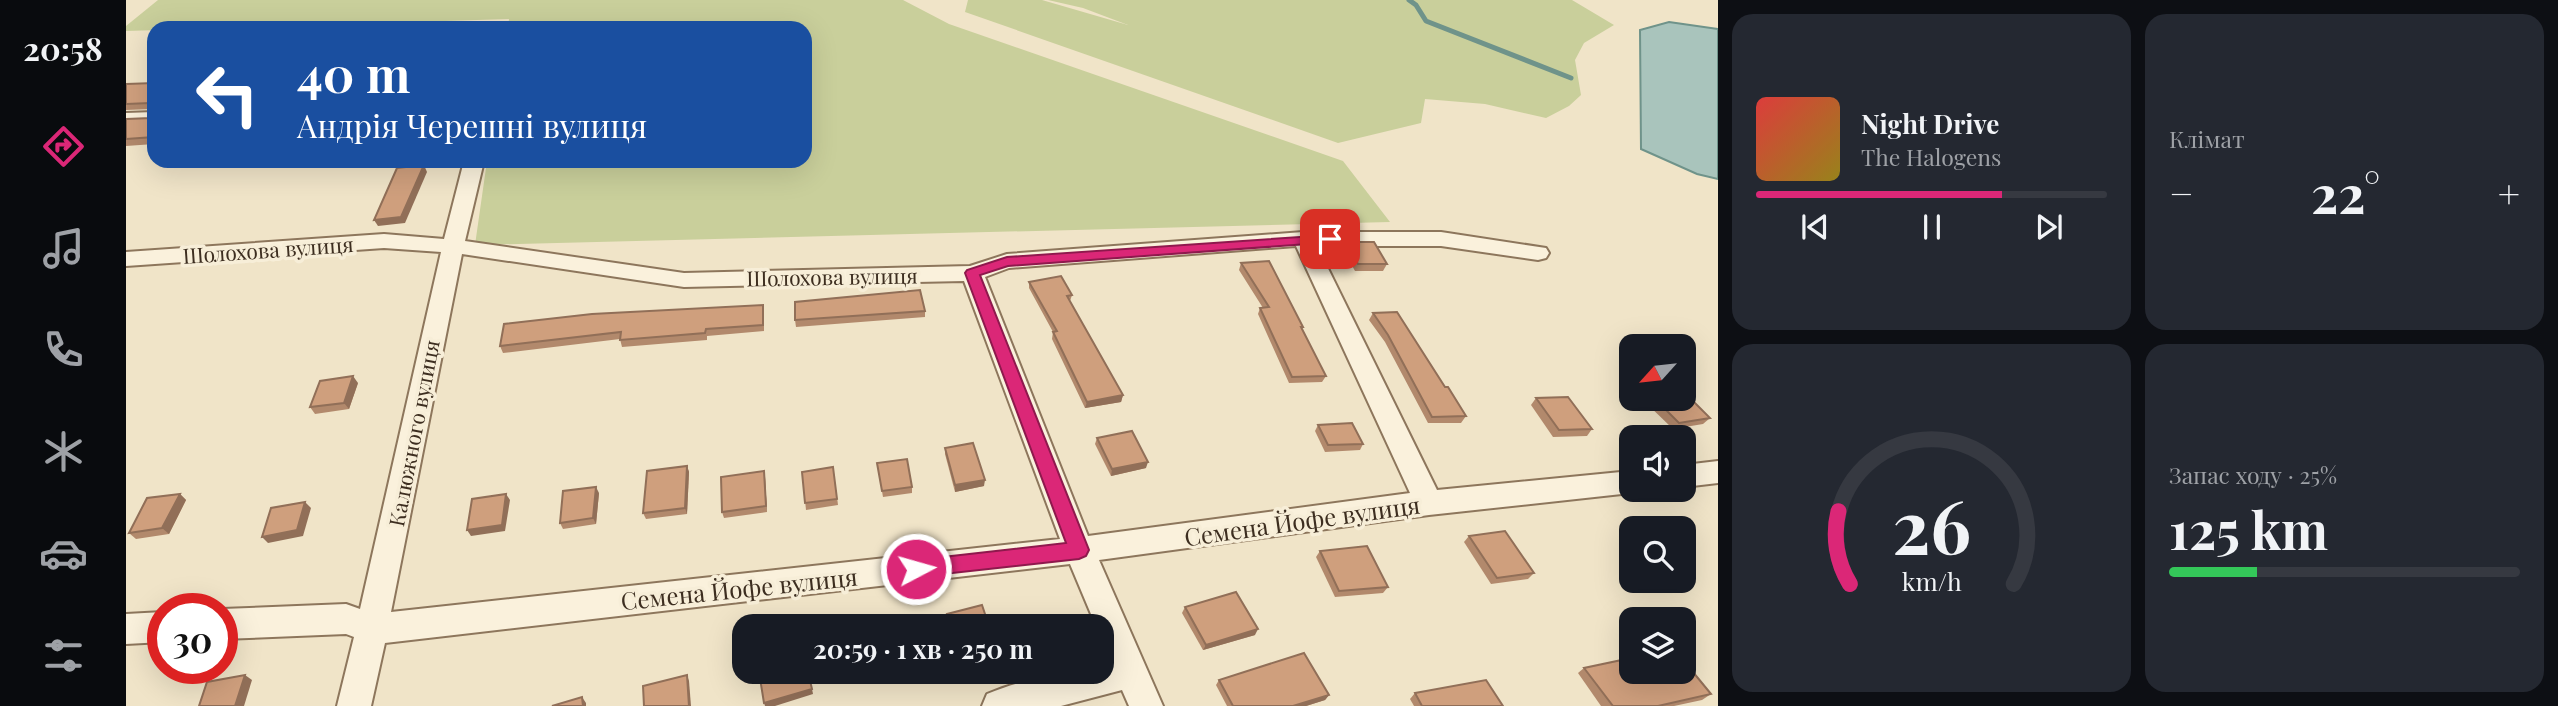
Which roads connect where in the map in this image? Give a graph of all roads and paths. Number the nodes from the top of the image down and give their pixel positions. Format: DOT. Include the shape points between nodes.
graph roads {
  1 [pos="147,117"];
  2 [pos="126,118"];
  3 [pos="472,168"];
  4 [pos="1303,239"];
  5 [pos="451,246"];
  6 [pos="1538,253"];
  7 [pos="126,259"];
  8 [pos="972,273"];
  9 [pos="1718,472"];
  10 [pos="1696,475"];
  11 [pos="1619,483"];
  12 [pos="1429,503"];
  13 [pos="1079,550"];
  14 [pos="238,623"];
  15 [pos="147,628"];
  16 [pos="126,629"];
  17 [pos="373,629"];
  18 [pos="1131,671"];
  19 [pos="354,706"];
  20 [pos="999,706"];
  21 [pos="1146,706"];
  1 -- 2 [label="street"];
  3 -- 5 [label="street, Калюжного вулиця"];
  4 -- 6 [label="street, Шолохова вулиця" via="1441,239"];
  4 -- 8 [label="street, Шолохова вулиця" via="1007,261"];
  4 -- 12 [label="street"];
  5 -- 7 [label="street, Шолохова вулиця" via="384,241"];
  5 -- 8 [label="street, Шолохова вулиця" via="684,280"];
  5 -- 17 [label="street, Калюжного вулиця"];
  8 -- 13 [label="street"];
  9 -- 10 [label="street"];
  11 -- 12 [label="street, Семена Йофе вулиця"];
  12 -- 13 [label="street, Семена Йофе вулиця"];
  13 -- 17 [label="street, Семена Йофе вулиця"];
  13 -- 18 [label="street"];
  14 -- 17 [label="street, Семена Йофе вулиця" via="346,619"];
  15 -- 16 [label="street"];
  17 -- 19 [label="street, Калюжного вулиця"];
  18 -- 20 [label="street"];
  18 -- 21 [label="street"];
}
